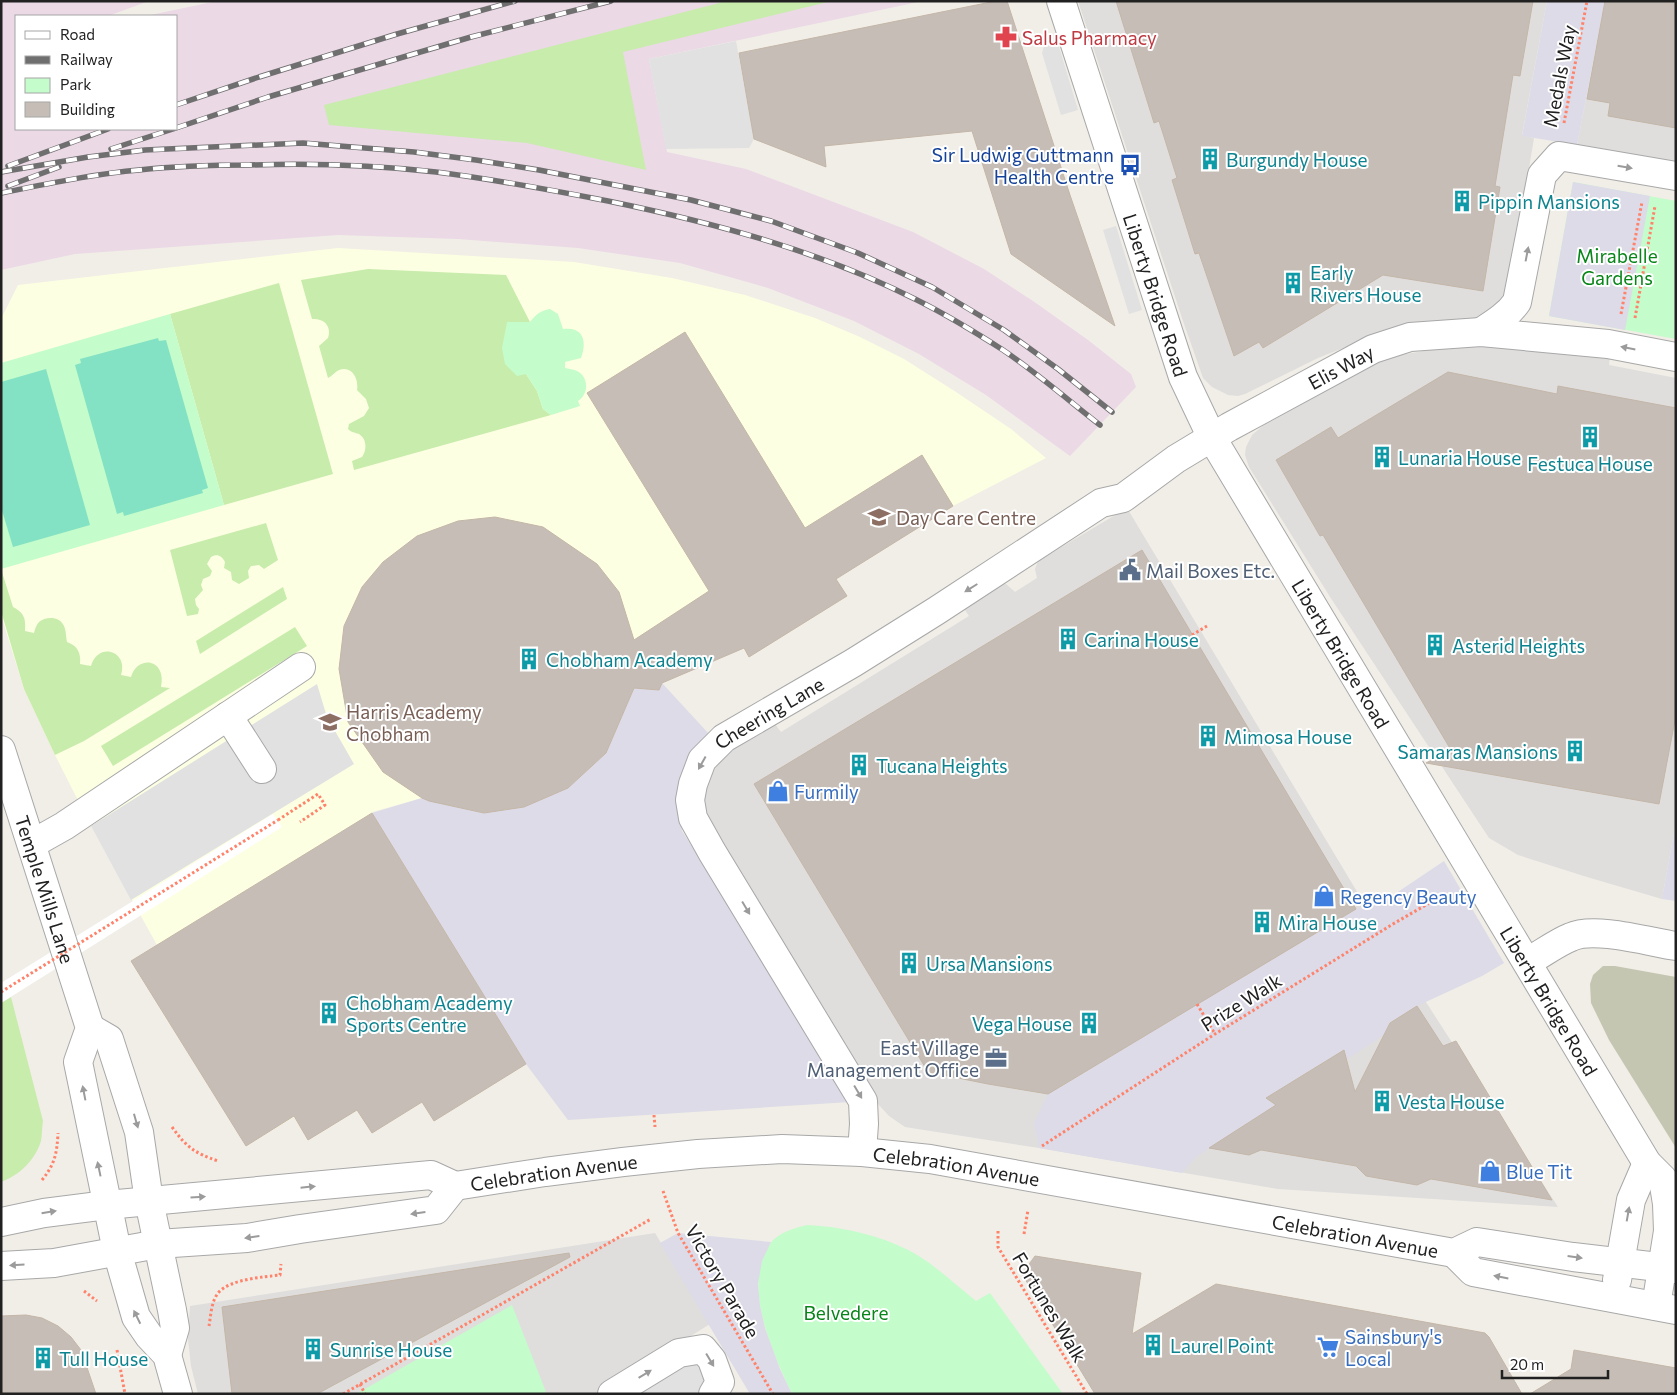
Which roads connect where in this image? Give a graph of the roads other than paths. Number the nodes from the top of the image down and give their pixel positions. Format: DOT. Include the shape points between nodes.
graph roads {
  1 [pos="1060,1"];
  2 [pos="1676,176"];
  3 [pos="1517,302"];
  4 [pos="1482,332"];
  5 [pos="1539,338"];
  6 [pos="1676,357"];
  7 [pos="1212,438"];
  8 [pos="301,667"];
  9 [pos="228,716"];
  10 [pos="1,750"];
  11 [pos="262,769"];
  12 [pos="32,844"];
  13 [pos="1676,946"];
  14 [pos="1527,962"];
  15 [pos="90,1028"];
  16 [pos="862,1152"];
  17 [pos="1647,1163"];
  18 [pos="455,1186"];
  19 [pos="149,1201"];
  20 [pos="107,1205"];
  21 [pos="1,1222"];
  22 [pos="158,1244"];
  23 [pos="117,1251"];
  24 [pos="1454,1253"];
  25 [pos="1620,1262"];
  26 [pos="1,1266"];
  27 [pos="1670,1268"];
  28 [pos="1614,1299"];
  29 [pos="1666,1308"];
  30 [pos="167,1355"];
  31 [pos="178,1394"];
  32 [pos="612,1394"];
  33 [pos="713,1394"];
  1 -- 7 [label="street, Liberty Bridge Road" via="1183,377"];
  3 -- 2 [label="street, one-way" via="1542,175 1559,156"];
  3 -- 4 [label="street" via="1502,319"];
  3 -- 5 [label="street"];
  4 -- 5 [label="street"];
  4 -- 7 [label="street, Elis Way" via="1410,337 1374,349"];
  6 -- 5 [label="street, one-way" via="1608,344"];
  7 -- 14 [label="street, Liberty Bridge Road"];
  7 -- 16 [label="street, Cheering Lane, one-way" via="1176,459 1123,498 1101,503 861,658 724,738 702,760 690,800 693,818 864,1101"];
  8 -- 9 [label="street"];
  9 -- 11 [label="street"];
  9 -- 12 [label="street"];
  10 -- 12 [label="street, Temple Mills Lane"];
  12 -- 15 [label="street, Temple Mills Lane"];
  13 -- 14 [label="street" via="1585,933 1572,936"];
  14 -- 17 [label="street, Liberty Bridge Road"];
  15 -- 19 [label="street, one-way" via="110,1039 139,1132"];
  20 -- 15 [label="street, one-way" via="78,1062"];
  16 -- 18 [label="street, Celebration Avenue" via="782,1148 698,1154"];
  16 -- 24 [label="street, Celebration Avenue" via="930,1159"];
  25 -- 17 [label="street, one-way" via="1631,1200"];
  17 -- 27 [label="street, Liberty Bridge Road" via="1663,1179"];
  19 -- 18 [label="street, Celebration Avenue, one-way" via="431,1175"];
  18 -- 22 [label="street, Celebration Avenue, one-way" via="436,1210 247,1238"];
  19 -- 20 [label="street"];
  19 -- 22 [label="street"];
  21 -- 20 [label="street, one-way"];
  20 -- 23 [label="street"];
  22 -- 23 [label="street"];
  22 -- 30 [label="street" via="175,1328"];
  23 -- 26 [label="street, one-way" via="54,1263"];
  30 -- 23 [label="street, one-way" via="136,1318"];
  24 -- 25 [label="street, Celebration Avenue, one-way" via="1477,1242"];
  28 -- 24 [label="street, Celebration Avenue, one-way" via="1473,1272"];
  25 -- 27 [label="street, Celebration Avenue"];
  25 -- 28 [label="street"];
  27 -- 29 [label="street, Liberty Bridge Road"];
  28 -- 29 [label="street, Celebration Avenue"];
  30 -- 31 [label="street"];
  32 -- 33 [label="street, one-way" via="679,1353 703,1349 712,1360 720,1382"];
}
